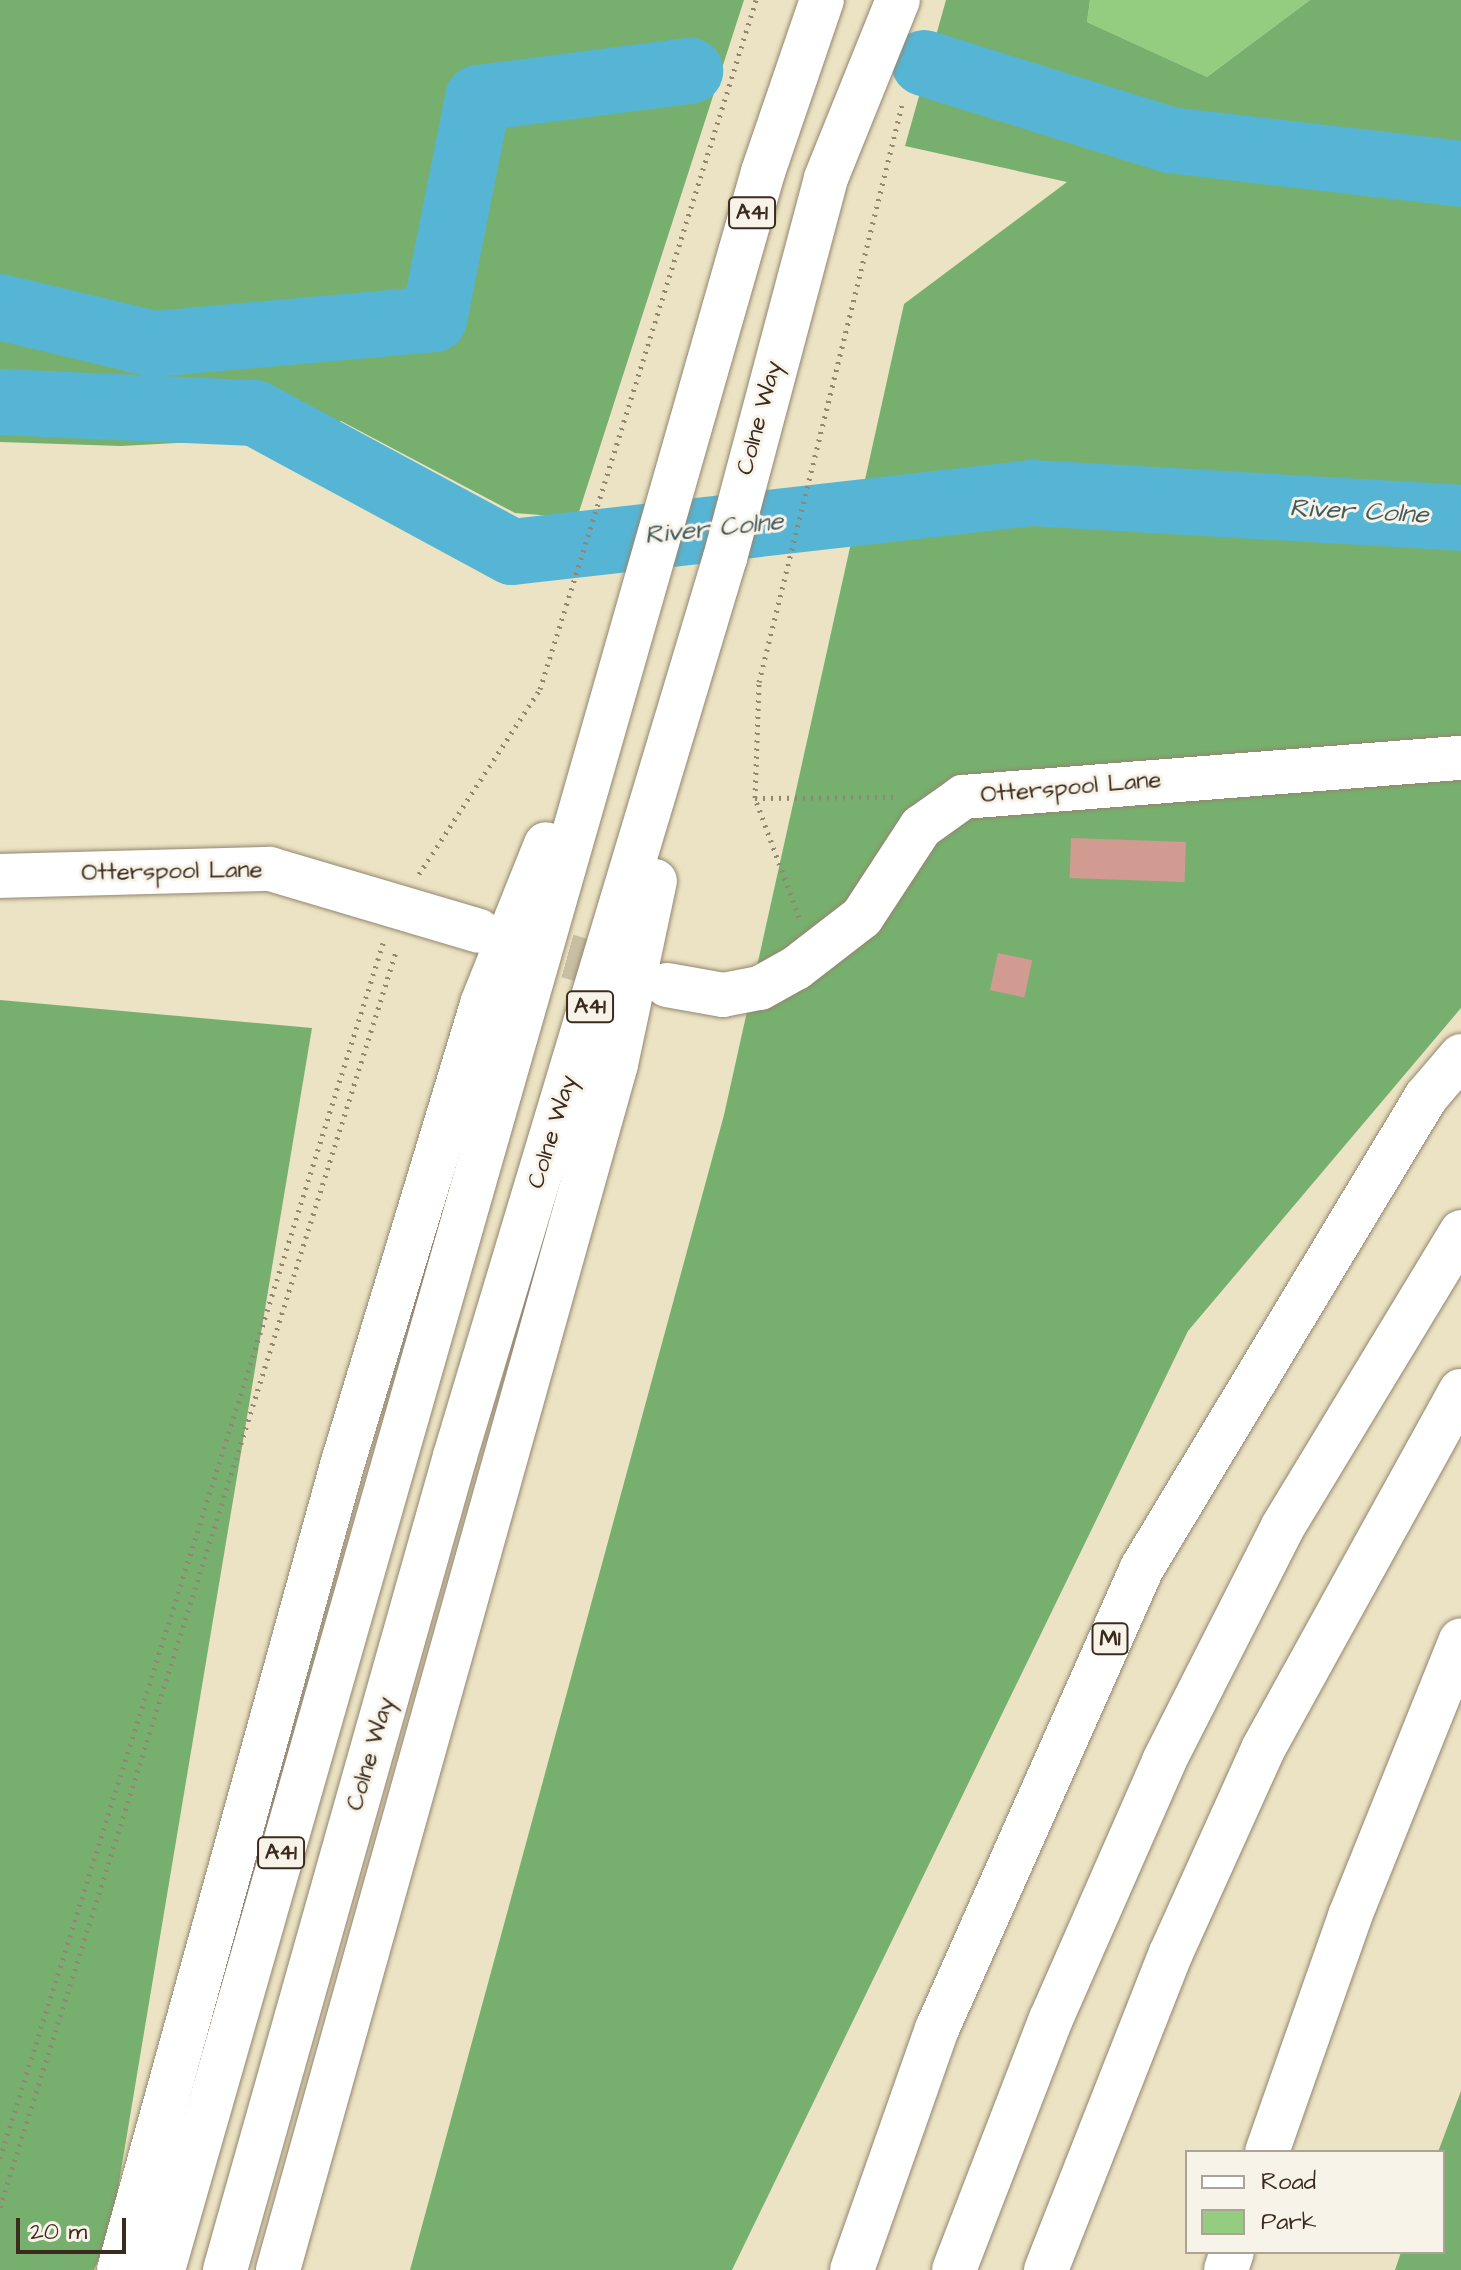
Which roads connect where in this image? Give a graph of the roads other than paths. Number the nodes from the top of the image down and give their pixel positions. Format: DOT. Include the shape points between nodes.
graph roads {
  1 [pos="822,0"];
  2 [pos="898,0"];
  3 [pos="725,558"];
  4 [pos="640,612"];
  5 [pos="1461,758"];
  6 [pos="0,876"];
  7 [pos="479,931"];
  8 [pos="667,985"];
  9 [pos="1461,1056"];
  10 [pos="1461,1232"];
  11 [pos="1461,1391"];
  12 [pos="1461,1640"];
  13 [pos="1268,2150"];
  14 [pos="119,2270"];
  15 [pos="163,2270"];
  16 [pos="225,2270"];
  17 [pos="278,2270"];
  18 [pos="852,2270"];
  19 [pos="954,2270"];
  20 [pos="1046,2270"];
  1 -- 4 [label="main road, A41" via="763,172"];
  2 -- 3 [label="main road, Colne Way / A41" via="826,178 757,422"];
  3 -- 16 [label="main road, Colne Way / A41" via="455,1456"];
  3 -- 17 [label="main road" via="616,1064"];
  4 -- 14 [label="main road" via="482,1004 343,1462"];
  4 -- 15 [label="main road, A41"];
  5 -- 8 [label="main road, Otterspool Lane" via="963,797 921,827 862,917 813,955 760,988 723,995"];
  6 -- 7 [label="main road, Otterspool Lane" via="270,869"];
  9 -- 18 [label="main road, M1" via="1426,1097 1142,1568 937,2029"];
  10 -- 19 [label="main road" via="1282,1528 1164,1761 1051,2019"];
  11 -- 20 [label="main road" via="1263,1749 1164,1968"];
  12 -- 13 [label="main road" via="1350,1916"];
}
